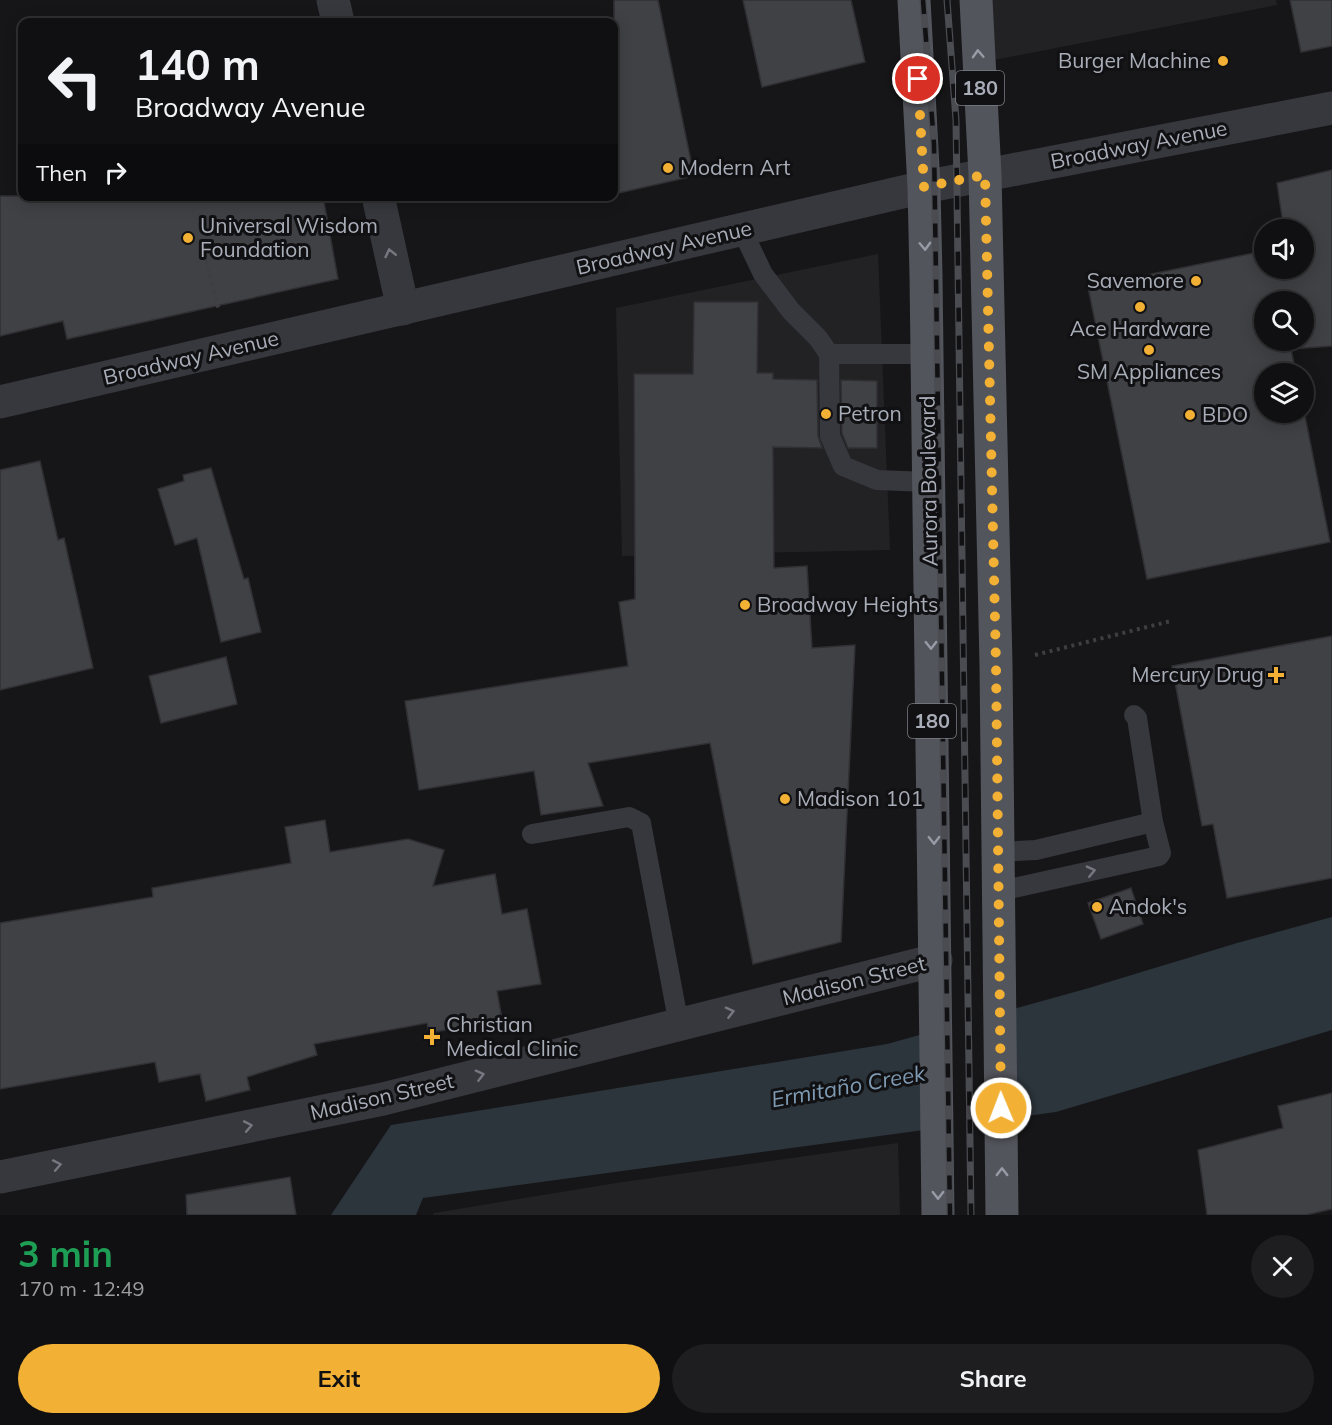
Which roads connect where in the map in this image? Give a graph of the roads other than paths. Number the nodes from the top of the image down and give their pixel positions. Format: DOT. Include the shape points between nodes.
graph roads {
  1 [pos="333,0"];
  2 [pos="914,0"];
  3 [pos="976,0"];
  4 [pos="337,18"];
  5 [pos="1332,108"];
  6 [pos="985,175"];
  7 [pos="924,187"];
  8 [pos="379,201"];
  9 [pos="742,230"];
  10 [pos="403,309"];
  11 [pos="830,354"];
  12 [pos="927,354"];
  13 [pos="0,402"];
  14 [pos="928,482"];
  15 [pos="1134,715"];
  16 [pos="1153,822"];
  17 [pos="532,834"];
  18 [pos="999,852"];
  19 [pos="1000,891"];
  20 [pos="936,960"];
  21 [pos="679,1024"];
  22 [pos="0,1177"];
  23 [pos="938,1215"];
  24 [pos="1002,1215"];
  1 -- 4 [label="street"];
  2 -- 7 [label="main road, Aurora Boulevard / 180"];
  6 -- 3 [label="main road, 180, one-way"];
  5 -- 6 [label="street, Broadway Avenue"];
  6 -- 7 [label="street, Broadway Avenue"];
  6 -- 18 [label="main road, 180"];
  7 -- 9 [label="street, Broadway Avenue"];
  7 -- 12 [label="main road, Aurora Boulevard / 180, one-way"];
  10 -- 8 [label="street, one-way"];
  9 -- 10 [label="street, Broadway Avenue"];
  9 -- 11 [label="lane" via="763,274"];
  10 -- 13 [label="street, Broadway Avenue"];
  11 -- 12 [label="lane"];
  11 -- 14 [label="lane" via="830,436 843,466 877,480"];
  12 -- 14 [label="main road, Aurora Boulevard / 180"];
  14 -- 20 [label="main road, Aurora Boulevard / 180, one-way"];
  15 -- 16 [label="lane"];
  16 -- 18 [label="lane" via="1036,850"];
  19 -- 16 [label="lane, one-way" via="1159,856 1161,847"];
  17 -- 21 [label="lane" via="628,817 641,823"];
  18 -- 19 [label="main road, 180"];
  24 -- 19 [label="main road, 180, one-way"];
  21 -- 20 [label="street, Madison Street, one-way"];
  20 -- 23 [label="main road, Aurora Boulevard / 180, one-way"];
  22 -- 21 [label="street, Madison Street, one-way" via="383,1099"];
}
